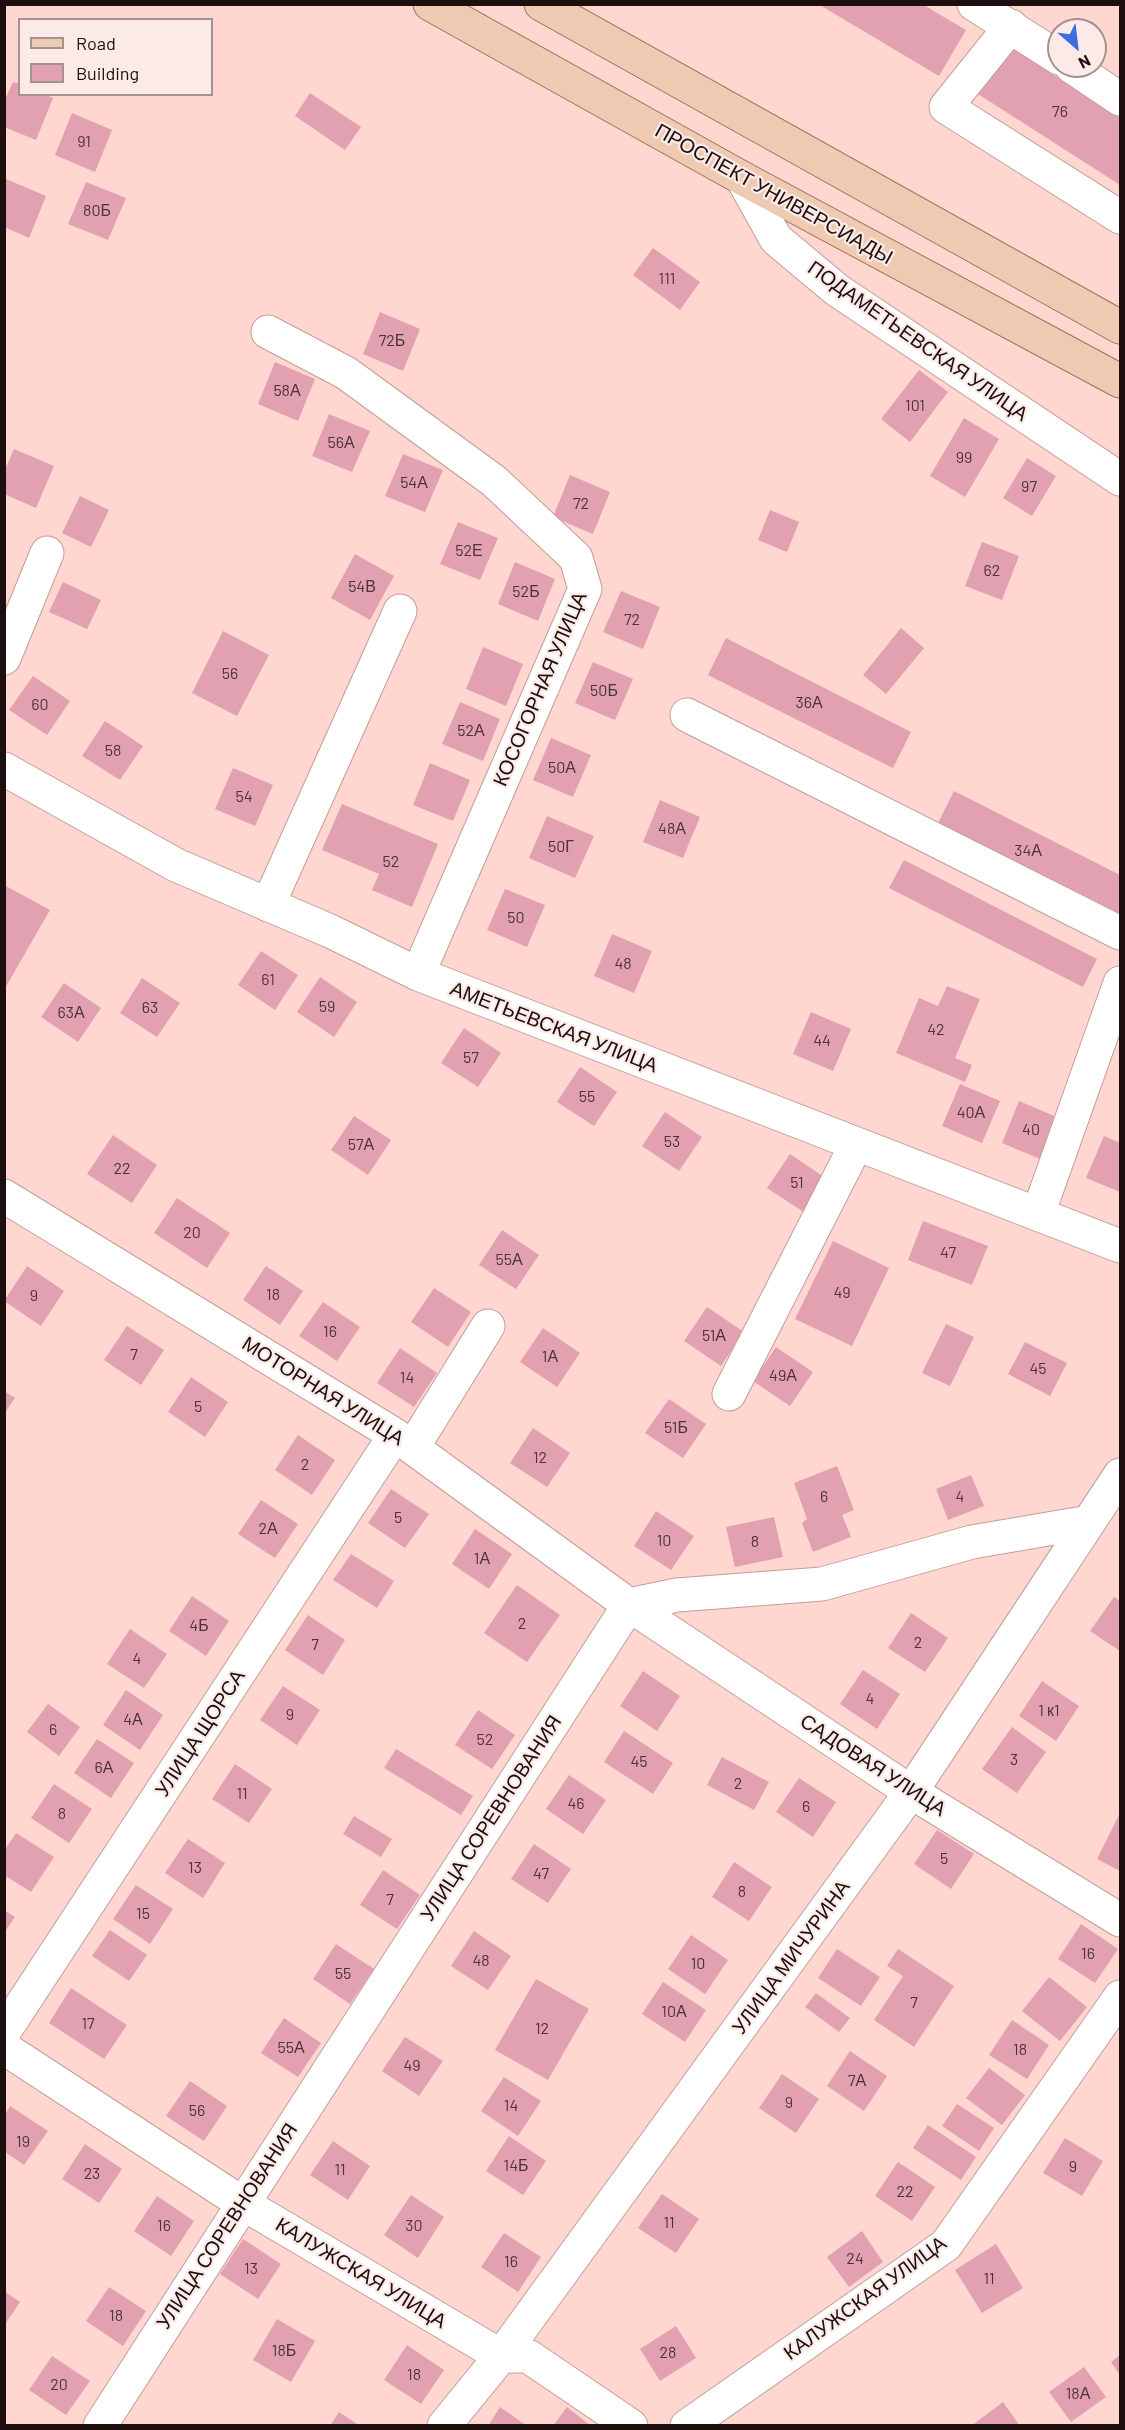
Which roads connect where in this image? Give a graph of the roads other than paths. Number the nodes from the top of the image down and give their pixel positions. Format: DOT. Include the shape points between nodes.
graph roads {
  1 [pos="430,4"];
  2 [pos="541,4"];
  3 [pos="974,4"];
  4 [pos="1011,26"];
  5 [pos="1047,50"];
  6 [pos="1089,78"];
  7 [pos="1120,99"];
  8 [pos="742,178"];
  9 [pos="1120,217"];
  10 [pos="1120,327"];
  11 [pos="268,332"];
  12 [pos="1120,381"];
  13 [pos="1120,479"];
  14 [pos="47,553"];
  15 [pos="400,611"];
  16 [pos="4,658"];
  17 [pos="687,715"];
  18 [pos="4,769"];
  19 [pos="268,905"];
  20 [pos="1120,933"];
  21 [pos="418,974"];
  22 [pos="1120,983"];
  23 [pos="856,1145"];
  24 [pos="7,1204"];
  25 [pos="1038,1214"];
  26 [pos="1120,1245"];
  27 [pos="488,1326"];
  28 [pos="729,1394"];
  29 [pos="404,1441"];
  30 [pos="1120,1476"];
  31 [pos="1089,1522"];
  32 [pos="629,1605"];
  33 [pos="911,1792"];
  34 [pos="1120,1920"];
  35 [pos="1120,1997"];
  36 [pos="4,2032"];
  37 [pos="4,2048"];
  38 [pos="242,2203"];
  39 [pos="501,2356"];
  40 [pos="100,2426"];
  41 [pos="444,2426"];
  42 [pos="631,2426"];
  43 [pos="687,2426"];
  1 -- 8 [label="main road, ПРОСПЕКТ УНИВЕРСИАДЫ"];
  2 -- 10 [label="main road"];
  3 -- 4 [label="street"];
  4 -- 5 [label="street"];
  4 -- 9 [label="street" via="946,107"];
  6 -- 7 [label="street"];
  8 -- 12 [label="main road, ПРОСПЕКТ УНИВЕРСИАДЫ"];
  8 -- 13 [label="street, ПОДАМЕТЬЕВСКАЯ УЛИЦА" via="776,239 837,290"];
  11 -- 21 [label="street, КОСОГОРНАЯ УЛИЦА" via="346,373 494,481 576,558 585,589"];
  14 -- 16 [label="street"];
  15 -- 19 [label="street"];
  17 -- 20 [label="street"];
  18 -- 19 [label="street, АМЕТЬЕВСКАЯ УЛИЦА" via="176,865"];
  19 -- 21 [label="street, АМЕТЬЕВСКАЯ УЛИЦА"];
  21 -- 23 [label="street, АМЕТЬЕВСКАЯ УЛИЦА"];
  22 -- 25 [label="street"];
  23 -- 25 [label="street, АМЕТЬЕВСКАЯ УЛИЦА"];
  23 -- 28 [label="street"];
  24 -- 29 [label="street, МОТОРНАЯ УЛИЦА"];
  25 -- 26 [label="street, АМЕТЬЕВСКАЯ УЛИЦА"];
  27 -- 29 [label="street, УЛИЦА ЩОРСА"];
  29 -- 32 [label="street, МОТОРНАЯ УЛИЦА"];
  29 -- 36 [label="street, УЛИЦА ЩОРСА"];
  30 -- 31 [label="street, УЛИЦА МИЧУРИНА"];
  31 -- 32 [label="street" via="972,1542 822,1584 677,1595"];
  31 -- 33 [label="street, УЛИЦА МИЧУРИНА"];
  32 -- 33 [label="street, САДОВАЯ УЛИЦА"];
  32 -- 38 [label="street, УЛИЦА СОРЕВНОВАНИЯ"];
  33 -- 34 [label="street, САДОВАЯ УЛИЦА"];
  33 -- 39 [label="street, УЛИЦА МИЧУРИНА"];
  35 -- 43 [label="street, КАЛУЖСКАЯ УЛИЦА" via="946,2245"];
  37 -- 38 [label="street, КАЛУЖСКАЯ УЛИЦА"];
  38 -- 39 [label="street, КАЛУЖСКАЯ УЛИЦА"];
  38 -- 40 [label="street, УЛИЦА СОРЕВНОВАНИЯ"];
  39 -- 41 [label="street, УЛИЦА МИЧУРИНА"];
  39 -- 42 [label="street, КАЛУЖСКАЯ УЛИЦА" via="528,2356"];
}
